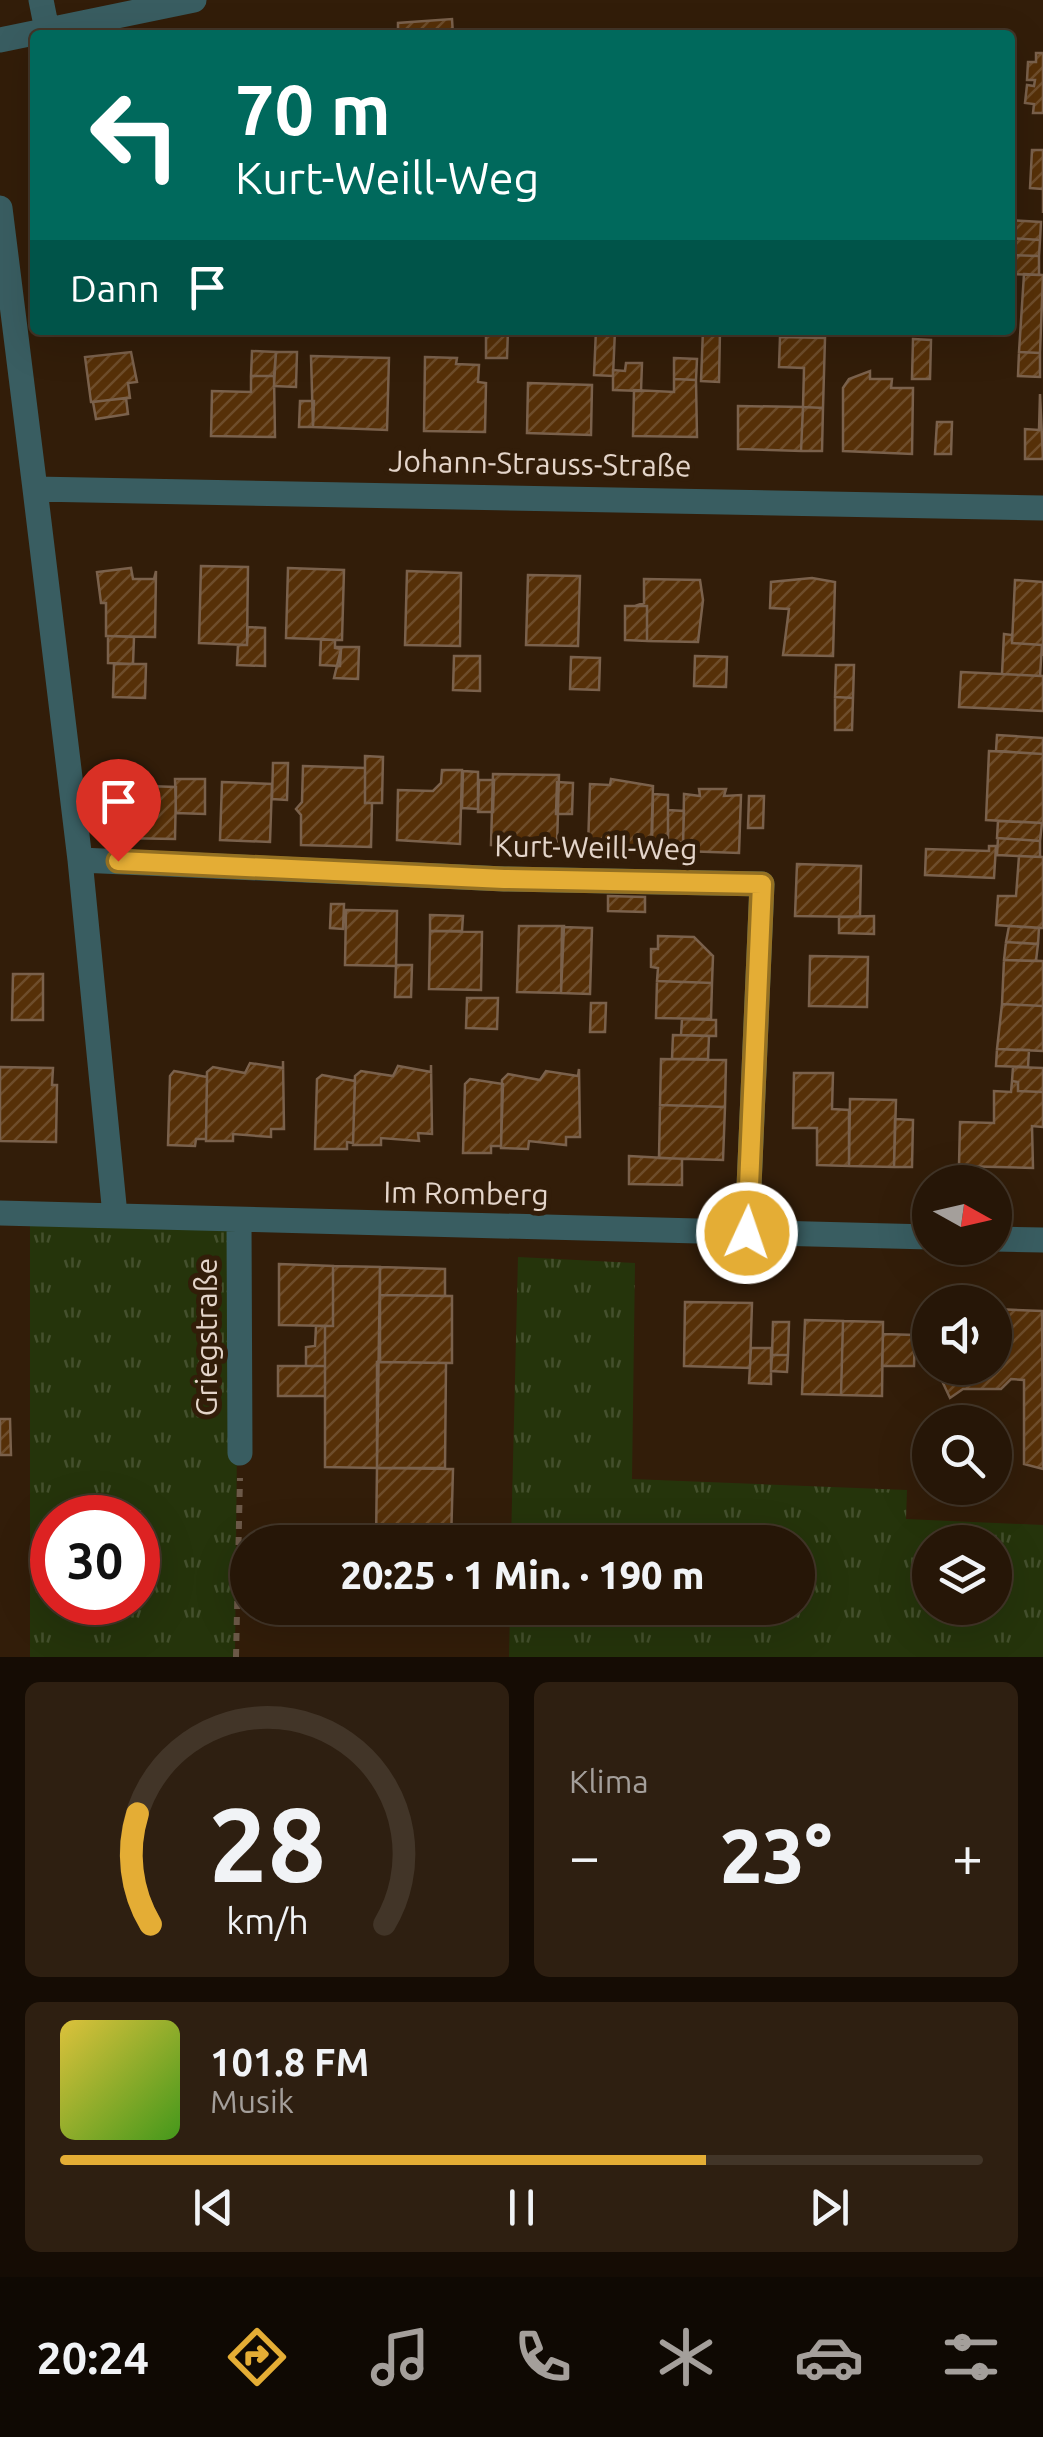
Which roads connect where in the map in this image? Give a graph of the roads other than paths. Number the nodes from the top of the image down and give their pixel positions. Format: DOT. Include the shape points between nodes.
graph roads {
  1 [pos="40,0"];
  2 [pos="194,0"];
  3 [pos="46,30"];
  4 [pos="30,33"];
  5 [pos="0,40"];
  6 [pos="0,208"];
  7 [pos="36,489"];
  8 [pos="1043,508"];
  9 [pos="80,860"];
  10 [pos="0,1213"];
  11 [pos="115,1215"];
  12 [pos="239,1222"];
  13 [pos="747,1233"];
  14 [pos="912,1237"];
  15 [pos="1012,1239"];
  16 [pos="1043,1240"];
  17 [pos="240,1452"];
  1 -- 3 [label="street"];
  2 -- 3 [label="street"];
  4 -- 5 [label="street"];
  6 -- 7 [label="street"];
  7 -- 8 [label="street, Johann-Strauss-Straße"];
  7 -- 9 [label="street"];
  9 -- 11 [label="street"];
  9 -- 13 [label="street, Kurt-Weill-Weg" via="762,884"];
  10 -- 11 [label="street, Im Romberg"];
  11 -- 12 [label="street, Im Romberg"];
  12 -- 13 [label="street, Im Romberg"];
  12 -- 17 [label="street, Griegstraße"];
  13 -- 14 [label="street, Im Romberg"];
  15 -- 16 [label="street"];
}
